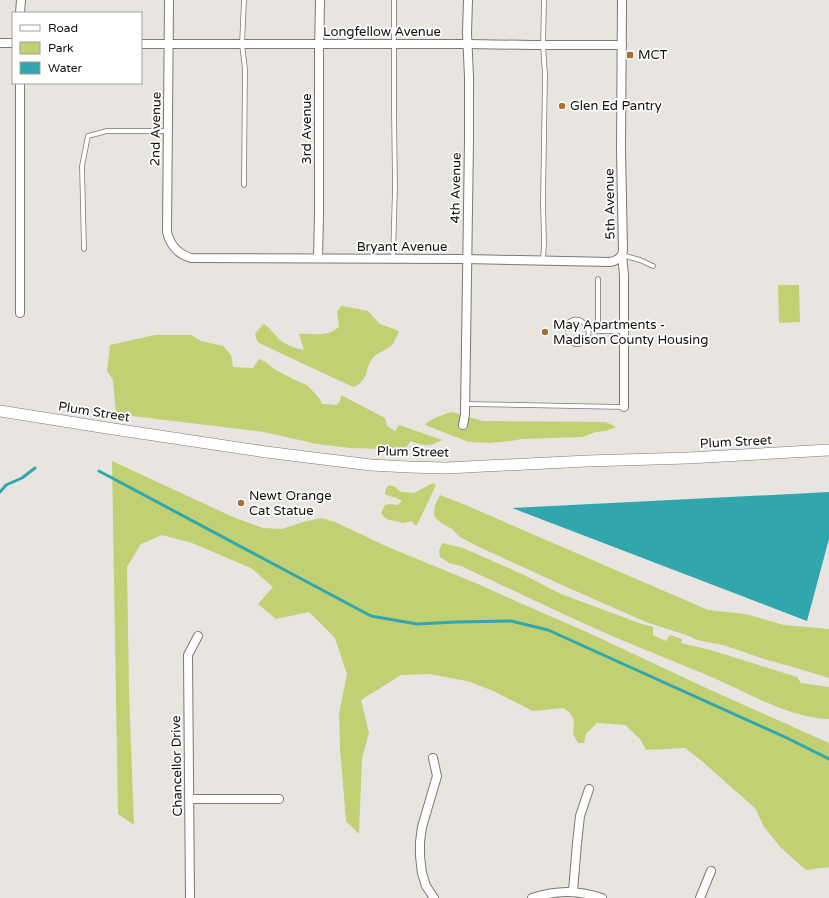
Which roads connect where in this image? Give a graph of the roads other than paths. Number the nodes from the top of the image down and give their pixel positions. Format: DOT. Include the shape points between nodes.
graph roads {
  1 [pos="20,0"];
  2 [pos="169,0"];
  3 [pos="244,0"];
  4 [pos="320,0"];
  5 [pos="394,0"];
  6 [pos="468,0"];
  7 [pos="544,0"];
  8 [pos="622,0"];
  9 [pos="20,12"];
  10 [pos="0,43"];
  11 [pos="12,43"];
  12 [pos="142,44"];
  13 [pos="169,44"];
  14 [pos="242,44"];
  15 [pos="319,44"];
  16 [pos="394,44"];
  17 [pos="468,44"];
  18 [pos="544,45"];
  19 [pos="622,45"];
  20 [pos="20,84"];
  21 [pos="167,131"];
  22 [pos="244,185"];
  23 [pos="84,249"];
  24 [pos="180,253"];
  25 [pos="622,255"];
  26 [pos="318,258"];
  27 [pos="393,258"];
  28 [pos="466,259"];
  29 [pos="543,261"];
  30 [pos="653,266"];
  31 [pos="598,279"];
  32 [pos="20,313"];
  33 [pos="565,328"];
  34 [pos="588,331"];
  35 [pos="598,331"];
  36 [pos="624,331"];
  37 [pos="565,337"];
  38 [pos="465,404"];
  39 [pos="624,407"];
  40 [pos="0,411"];
  41 [pos="463,425"];
  42 [pos="829,450"];
  43 [pos="198,636"];
  44 [pos="433,758"];
  45 [pos="589,789"];
  46 [pos="189,799"];
  47 [pos="279,799"];
  48 [pos="711,871"];
  49 [pos="573,891"];
  50 [pos="190,898"];
  51 [pos="434,898"];
  52 [pos="532,898"];
  53 [pos="602,898"];
  54 [pos="700,898"];
  1 -- 9 [label="street"];
  2 -- 13 [label="street, 2nd Avenue"];
  3 -- 14 [label="lane"];
  4 -- 15 [label="street, 3rd Avenue"];
  5 -- 16 [label="lane"];
  6 -- 17 [label="street, 4th Avenue"];
  7 -- 18 [label="lane"];
  8 -- 19 [label="street, 5th Avenue"];
  10 -- 11 [label="street"];
  12 -- 13 [label="street, Longfellow Avenue"];
  13 -- 14 [label="street, Longfellow Avenue"];
  13 -- 21 [label="street, 2nd Avenue"];
  14 -- 15 [label="street, Longfellow Avenue"];
  14 -- 22 [label="lane" via="245,69"];
  15 -- 16 [label="street, Longfellow Avenue"];
  15 -- 26 [label="street, 3rd Avenue"];
  16 -- 17 [label="street, Longfellow Avenue"];
  16 -- 27 [label="lane"];
  17 -- 18 [label="street, Longfellow Avenue"];
  17 -- 28 [label="street, 4th Avenue"];
  18 -- 19 [label="street, Longfellow Avenue"];
  18 -- 29 [label="lane"];
  19 -- 25 [label="street, 5th Avenue"];
  20 -- 32 [label="street"];
  21 -- 23 [label="lane" via="107,131 88,136 82,166"];
  21 -- 24 [label="street, 2nd Avenue" via="167,232 172,246"];
  24 -- 26 [label="street, Bryant Avenue" via="191,258"];
  25 -- 29 [label="street, Bryant Avenue" via="610,262"];
  25 -- 30 [label="lane"];
  25 -- 36 [label="street, 5th Avenue"];
  26 -- 27 [label="street, Bryant Avenue"];
  27 -- 28 [label="street, Bryant Avenue"];
  28 -- 29 [label="street, Bryant Avenue"];
  28 -- 38 [label="street, 4th Avenue"];
  31 -- 35 [label="lane"];
  33 -- 34 [label="lane" via="570,321 578,320 585,323"];
  34 -- 35 [label="lane"];
  34 -- 37 [label="lane" via="586,339 579,344 571,343"];
  35 -- 36 [label="lane"];
  36 -- 39 [label="street, 5th Avenue"];
  38 -- 39 [label="lane"];
  38 -- 41 [label="street, 4th Avenue"];
  40 -- 42 [label="main road, Plum Street" via="266,452 409,468"];
  43 -- 46 [label="street, Chancellor Drive" via="188,655"];
  44 -- 51 [label="street" via="437,776 422,827 420,856 426,886"];
  45 -- 49 [label="street" via="580,816"];
  46 -- 47 [label="street"];
  46 -- 50 [label="street, Chancellor Drive"];
  48 -- 54 [label="street"];
  49 -- 52 [label="street" via="555,892"];
  49 -- 53 [label="street"];
}
